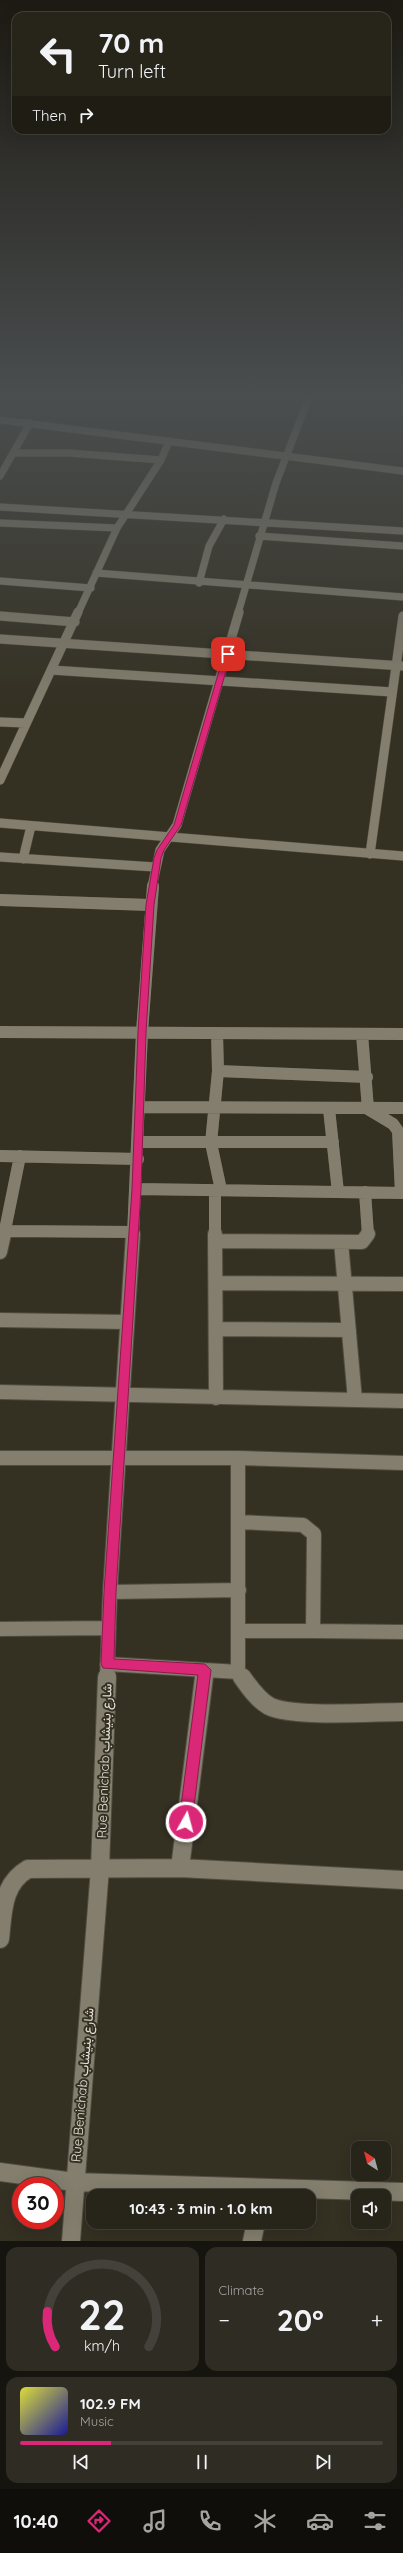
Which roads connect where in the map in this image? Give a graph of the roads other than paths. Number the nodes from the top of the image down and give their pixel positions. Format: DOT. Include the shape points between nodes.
graph roads {
  1 [pos="134,502"];
  2 [pos="271,502"];
  3 [pos="0,507"];
  4 [pos="126,513"];
  5 [pos="224,519"];
  6 [pos="264,522"];
  7 [pos="0,523"];
  8 [pos="117,528"];
  9 [pos="403,531"];
  10 [pos="259,536"];
  11 [pos="403,546"];
  12 [pos="96,573"];
  13 [pos="0,581"];
  14 [pos="199,583"];
  15 [pos="246,586"];
  16 [pos="91,588"];
  17 [pos="403,597"];
  18 [pos="0,616"];
  19 [pos="403,616"];
  20 [pos="75,622"];
  21 [pos="0,639"];
  22 [pos="63,643"];
  23 [pos="228,654"];
  24 [pos="399,666"];
  25 [pos="51,670"];
  26 [pos="220,681"];
  27 [pos="392,692"];
  28 [pos="0,722"];
  29 [pos="26,723"];
  30 [pos="0,780"];
  31 [pos="0,823"];
  32 [pos="31,826"];
  33 [pos="169,838"];
  34 [pos="370,854"];
  35 [pos="403,856"];
  36 [pos="0,857"];
  37 [pos="23,859"];
  38 [pos="155,867"];
  39 [pos="0,900"];
  40 [pos="150,905"];
  41 [pos="0,1032"];
  42 [pos="142,1032"];
  43 [pos="217,1033"];
  44 [pos="362,1034"];
  45 [pos="403,1034"];
  46 [pos="218,1071"];
  47 [pos="367,1077"];
  48 [pos="139,1108"];
  49 [pos="214,1108"];
  50 [pos="403,1108"];
  51 [pos="329,1109"];
  52 [pos="368,1109"];
  53 [pos="138,1142"];
  54 [pos="332,1142"];
  55 [pos="401,1142"];
  56 [pos="211,1143"];
  57 [pos="0,1156"];
  58 [pos="20,1156"];
  59 [pos="138,1159"];
  60 [pos="136,1189"];
  61 [pos="218,1190"];
  62 [pos="338,1192"];
  63 [pos="365,1192"];
  64 [pos="402,1193"];
  65 [pos="6,1203"];
  66 [pos="6,1231"];
  67 [pos="133,1232"];
  68 [pos="215,1241"];
  69 [pos="341,1242"];
  70 [pos="0,1252"];
  71 [pos="216,1283"];
  72 [pos="345,1284"];
  73 [pos="403,1284"];
  74 [pos="0,1320"];
  75 [pos="127,1322"];
  76 [pos="216,1329"];
  77 [pos="348,1330"];
  78 [pos="0,1392"];
  79 [pos="122,1396"];
  80 [pos="216,1398"];
  81 [pos="355,1400"];
  82 [pos="403,1401"];
  83 [pos="0,1458"];
  84 [pos="238,1458"];
  85 [pos="118,1459"];
  86 [pos="403,1462"];
  87 [pos="238,1522"];
  88 [pos="239,1590"];
  89 [pos="110,1592"];
  90 [pos="109,1628"];
  91 [pos="0,1629"];
  92 [pos="239,1631"];
  93 [pos="313,1631"];
  94 [pos="403,1632"];
  95 [pos="107,1664"];
  96 [pos="205,1670"];
  97 [pos="238,1672"];
  98 [pos="403,1712"];
  99 [pos="100,1868"];
  100 [pos="180,1868"];
  101 [pos="403,1880"];
  102 [pos="0,1940"];
  103 [pos="0,2172"];
  104 [pos="74,2182"];
  105 [pos="203,2189"];
  106 [pos="316,2192"];
  107 [pos="403,2192"];
  108 [pos="255,2229"];
  109 [pos="71,2241"];
  110 [pos="252,2241"];
  1 -- 4 [label="street"];
  2 -- 6 [label="street, Rue Benichab شارع بنيشاب"];
  3 -- 4 [label="street"];
  4 -- 5 [label="street"];
  4 -- 8 [label="street"];
  5 -- 6 [label="street"];
  5 -- 14 [label="street" via="209,546"];
  6 -- 9 [label="street"];
  6 -- 10 [label="street, Rue Benichab شارع بنيشاب"];
  7 -- 8 [label="street"];
  8 -- 12 [label="street"];
  10 -- 11 [label="street"];
  10 -- 15 [label="street, Rue Benichab شارع بنيشاب"];
  12 -- 14 [label="street"];
  12 -- 16 [label="street"];
  13 -- 16 [label="street"];
  14 -- 15 [label="street"];
  15 -- 17 [label="street"];
  15 -- 23 [label="street, Rue Benichab شارع بنيشاب"];
  16 -- 20 [label="street"];
  18 -- 20 [label="street"];
  19 -- 24 [label="street"];
  20 -- 22 [label="street"];
  21 -- 22 [label="street"];
  22 -- 23 [label="street"];
  22 -- 25 [label="street"];
  23 -- 24 [label="street"];
  23 -- 26 [label="street, Rue Benichab شارع بنيشاب"];
  24 -- 27 [label="street"];
  25 -- 26 [label="street"];
  25 -- 29 [label="street"];
  26 -- 27 [label="street"];
  26 -- 33 [label="street, Rue Benichab شارع بنيشاب" via="177,825"];
  27 -- 34 [label="street"];
  28 -- 29 [label="street"];
  29 -- 30 [label="street"];
  31 -- 32 [label="street"];
  32 -- 33 [label="street"];
  32 -- 37 [label="street"];
  33 -- 34 [label="street"];
  33 -- 38 [label="street, Rue Benichab شارع بنيشاب" via="160,850"];
  34 -- 35 [label="street"];
  36 -- 37 [label="street"];
  37 -- 38 [label="street"];
  38 -- 40 [label="street, Rue Benichab شارع بنيشاب"];
  39 -- 40 [label="street"];
  40 -- 42 [label="street, Rue Benichab شارع بنيشاب"];
  41 -- 42 [label="street"];
  42 -- 43 [label="street"];
  42 -- 48 [label="street, Rue Benichab شارع بنيشاب"];
  43 -- 44 [label="street"];
  43 -- 46 [label="street"];
  44 -- 45 [label="street"];
  44 -- 47 [label="street"];
  46 -- 47 [label="street"];
  46 -- 49 [label="street"];
  47 -- 52 [label="street"];
  48 -- 49 [label="street"];
  48 -- 53 [label="street, Rue Benichab شارع بنيشاب"];
  49 -- 51 [label="street"];
  49 -- 56 [label="street"];
  50 -- 52 [label="street"];
  51 -- 52 [label="street"];
  51 -- 54 [label="street"];
  52 -- 55 [label="street" via="396,1127"];
  53 -- 56 [label="street"];
  53 -- 59 [label="street, Rue Benichab شارع بنيشاب"];
  54 -- 56 [label="street"];
  54 -- 62 [label="street"];
  55 -- 64 [label="street"];
  56 -- 61 [label="street"];
  57 -- 58 [label="street"];
  58 -- 59 [label="street"];
  58 -- 65 [label="street"];
  59 -- 60 [label="street, Rue Benichab شارع بنيشاب"];
  60 -- 61 [label="street"];
  60 -- 67 [label="street, Rue Benichab شارع بنيشاب"];
  61 -- 62 [label="street"];
  61 -- 68 [label="street"];
  62 -- 63 [label="street"];
  63 -- 64 [label="street"];
  63 -- 69 [label="street" via="368,1239 362,1242"];
  65 -- 66 [label="street"];
  66 -- 67 [label="street"];
  66 -- 70 [label="street"];
  67 -- 75 [label="street, Rue Benichab شارع بنيشاب"];
  68 -- 69 [label="street"];
  68 -- 71 [label="street"];
  69 -- 72 [label="street"];
  71 -- 72 [label="street"];
  71 -- 76 [label="street"];
  72 -- 73 [label="street"];
  72 -- 77 [label="street"];
  74 -- 75 [label="street"];
  75 -- 79 [label="street, Rue Benichab شارع بنيشاب"];
  76 -- 77 [label="street"];
  76 -- 80 [label="street"];
  77 -- 81 [label="street"];
  78 -- 79 [label="street"];
  79 -- 80 [label="street"];
  79 -- 85 [label="street, Rue Benichab شارع بنيشاب"];
  80 -- 81 [label="street"];
  81 -- 82 [label="street"];
  83 -- 85 [label="street"];
  84 -- 85 [label="street"];
  84 -- 86 [label="street"];
  84 -- 87 [label="street"];
  85 -- 89 [label="street, Rue Benichab شارع بنيشاب"];
  87 -- 88 [label="street"];
  87 -- 93 [label="street" via="303,1525 314,1534"];
  88 -- 89 [label="street"];
  88 -- 92 [label="street"];
  89 -- 90 [label="street, Rue Benichab شارع بنيشاب"];
  90 -- 91 [label="street"];
  90 -- 95 [label="street, Rue Benichab شارع بنيشاب"];
  92 -- 93 [label="street"];
  92 -- 97 [label="street"];
  93 -- 94 [label="street"];
  95 -- 96 [label="street"];
  95 -- 99 [label="street, Rue Benichab شارع بنيشاب"];
  96 -- 97 [label="street"];
  96 -- 100 [label="street"];
  97 -- 98 [label="street" via="269,1706 288,1711"];
  99 -- 100 [label="street"];
  99 -- 102 [label="street" via="28,1869 18,1873 7,1888"];
  99 -- 104 [label="street, Rue Benichab شارع بنيشاب"];
  100 -- 101 [label="street"];
  103 -- 104 [label="street"];
  104 -- 105 [label="street"];
  104 -- 109 [label="street, Rue Benichab شارع بنيشاب"];
  106 -- 107 [label="street"];
  108 -- 110 [label="street"];
}
